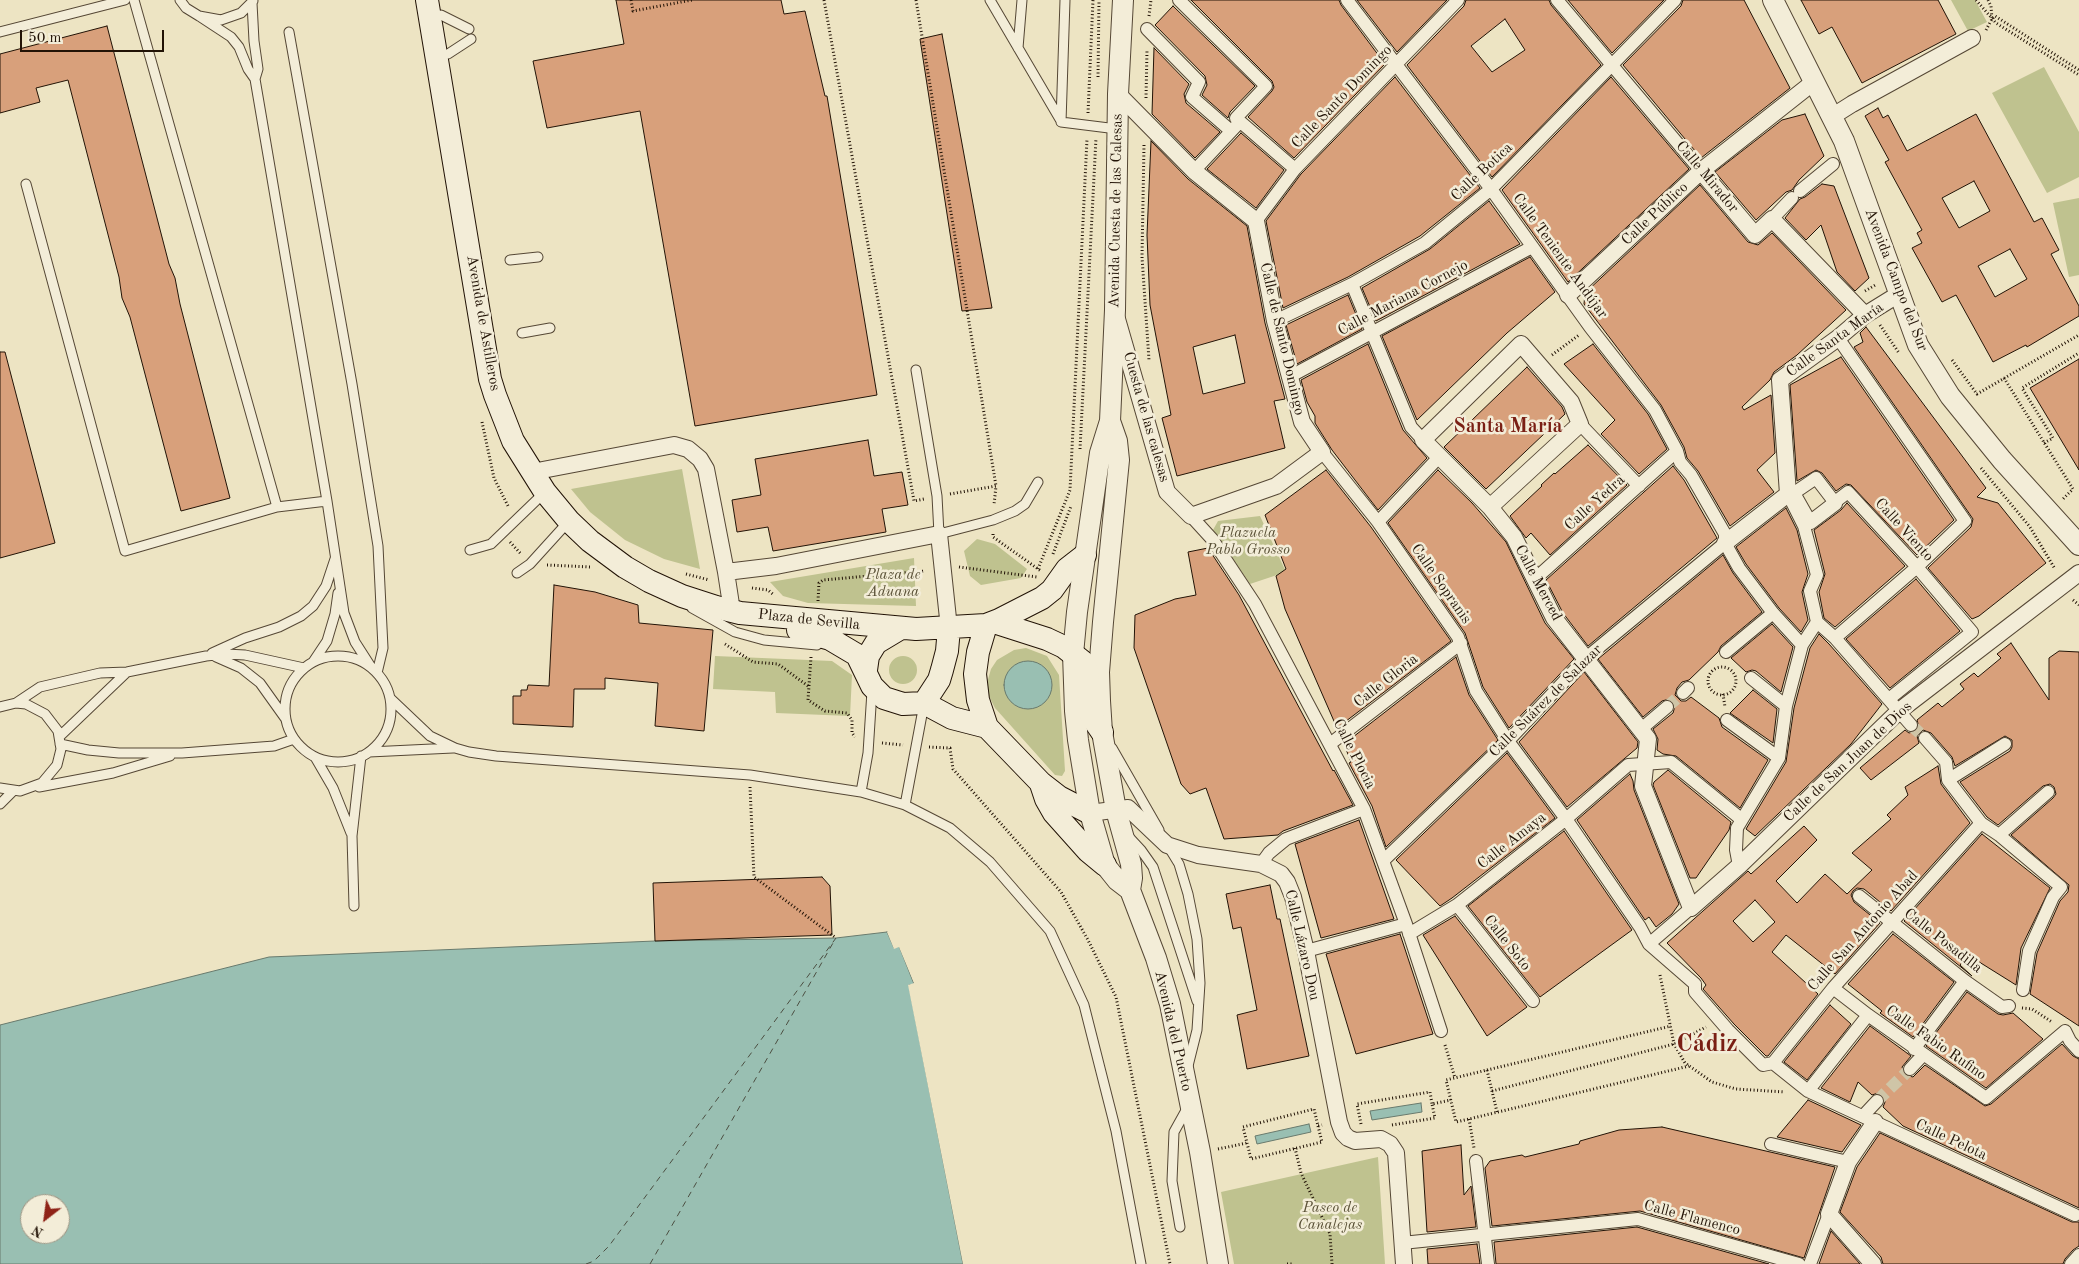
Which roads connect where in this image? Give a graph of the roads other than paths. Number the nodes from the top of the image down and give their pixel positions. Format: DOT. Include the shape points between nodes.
graph roads {
  1 [pos="125,0"];
  2 [pos="134,0"];
  3 [pos="180,0"];
  4 [pos="990,0"];
  5 [pos="1022,0"];
  6 [pos="1065,0"];
  7 [pos="1122,0"];
  8 [pos="1179,0"];
  9 [pos="1347,0"];
  10 [pos="1458,0"];
  11 [pos="1557,0"];
  12 [pos="1675,0"];
  13 [pos="1773,0"];
  14 [pos="253,1"];
  15 [pos="428,9"];
  16 [pos="199,16"];
  17 [pos="469,29"];
  18 [pos="1147,29"];
  19 [pos="0,32"];
  20 [pos="289,32"];
  21 [pos="1972,38"];
  22 [pos="471,39"];
  23 [pos="1018,48"];
  24 [pos="436,55"];
  25 [pos="1396,63"];
  26 [pos="1612,65"];
  27 [pos="255,79"];
  28 [pos="1814,81"];
  29 [pos="1118,94"];
  30 [pos="1833,116"];
  31 [pos="1238,120"];
  32 [pos="1062,122"];
  33 [pos="1117,129"];
  34 [pos="1231,131"];
  35 [pos="1832,164"];
  36 [pos="1295,169"];
  37 [pos="1194,171"];
  38 [pos="1701,171"];
  39 [pos="26,184"];
  40 [pos="1491,189"];
  41 [pos="1772,219"];
  42 [pos="1256,221"];
  43 [pos="1532,247"];
  44 [pos="538,257"];
  45 [pos="510,260"];
  46 [pos="1352,284"];
  47 [pos="1568,294"];
  48 [pos="1899,294"];
  49 [pos="1115,310"];
  50 [pos="1864,315"];
  51 [pos="1275,321"];
  52 [pos="550,328"];
  53 [pos="522,333"];
  54 [pos="1374,334"];
  55 [pos="1838,338"];
  56 [pos="916,370"];
  57 [pos="1289,377"];
  58 [pos="1110,421"];
  59 [pos="1580,424"];
  60 [pos="1423,440"];
  61 [pos="1677,451"];
  62 [pos="1322,452"];
  63 [pos="1439,457"];
  64 [pos="532,472"];
  65 [pos="1038,482"];
  66 [pos="1638,486"];
  67 [pos="545,492"];
  68 [pos="1788,494"];
  69 [pos="327,501"];
  70 [pos="1834,502"];
  71 [pos="1490,507"];
  72 [pos="277,508"];
  73 [pos="1191,516"];
  74 [pos="569,521"];
  75 [pos="1378,522"];
  76 [pos="1807,523"];
  77 [pos="939,534"];
  78 [pos="1725,543"];
  79 [pos="2079,545"];
  80 [pos="470,550"];
  81 [pos="1085,555"];
  82 [pos="336,556"];
  83 [pos="1917,567"];
  84 [pos="517,573"];
  85 [pos="2079,573"];
  86 [pos="727,578"];
  87 [pos="1535,579"];
  88 [pos="340,586"];
  89 [pos="666,589"];
  90 [pos="736,612"];
  91 [pos="1773,613"];
  92 [pos="1817,622"];
  93 [pos="990,623"];
  94 [pos="901,628"];
  95 [pos="949,628"];
  96 [pos="1834,638"];
  97 [pos="1461,643"];
  98 [pos="1802,645"];
  99 [pos="851,650"];
  100 [pos="1726,652"];
  101 [pos="1073,654"];
  102 [pos="210,656"];
  103 [pos="1586,658"];
  104 [pos="313,663"];
  105 [pos="304,668"];
  106 [pos="374,670"];
  107 [pos="127,672"];
  108 [pos="869,678"];
  109 [pos="1751,678"];
  110 [pos="391,699"];
  111 [pos="16,703"];
  112 [pos="924,703"];
  113 [pos="1894,705"];
  114 [pos="0,706"];
  115 [pos="1786,706"];
  116 [pos="1667,707"];
  117 [pos="1726,720"];
  118 [pos="287,721"];
  119 [pos="1911,725"];
  120 [pos="987,727"];
  121 [pos="1102,732"];
  122 [pos="1644,735"];
  123 [pos="294,738"];
  124 [pos="1925,738"];
  125 [pos="60,740"];
  126 [pos="1508,741"];
  127 [pos="1330,744"];
  128 [pos="2005,744"];
  129 [pos="455,748"];
  130 [pos="182,753"];
  131 [pos="365,754"];
  132 [pos="315,756"];
  133 [pos="1779,758"];
  134 [pos="1645,764"];
  135 [pos="1948,780"];
  136 [pos="1041,783"];
  137 [pos="35,787"];
  138 [pos="0,788"];
  139 [pos="13,791"];
  140 [pos="861,792"];
  141 [pos="2048,792"];
  142 [pos="0,804"];
  143 [pos="905,805"];
  144 [pos="1364,809"];
  145 [pos="1116,810"];
  146 [pos="1090,813"];
  147 [pos="1566,819"];
  148 [pos="1741,819"];
  149 [pos="1981,823"];
  150 [pos="1122,830"];
  151 [pos="1999,835"];
  152 [pos="352,836"];
  153 [pos="1167,845"];
  154 [pos="1383,861"];
  155 [pos="1261,864"];
  156 [pos="1105,865"];
  157 [pos="1738,866"];
  158 [pos="1130,890"];
  159 [pos="1859,896"];
  160 [pos="1457,905"];
  161 [pos="354,906"];
  162 [pos="1691,908"];
  163 [pos="1893,923"];
  164 [pos="1408,929"];
  165 [pos="1649,944"];
  166 [pos="1306,951"];
  167 [pos="1966,981"];
  168 [pos="1834,988"];
  169 [pos="2023,990"];
  170 [pos="1532,1001"];
  171 [pos="1199,1006"];
  172 [pos="2009,1006"];
  173 [pos="1868,1015"];
  174 [pos="1719,1021"];
  175 [pos="1441,1031"];
  176 [pos="2073,1039"];
  177 [pos="1919,1052"];
  178 [pos="1773,1063"];
  179 [pos="1910,1069"];
  180 [pos="1185,1076"];
  181 [pos="1811,1092"];
  182 [pos="1877,1100"];
  183 [pos="1190,1102"];
  184 [pos="1869,1119"];
  185 [pos="1771,1144"];
  186 [pos="1476,1161"];
  187 [pos="1848,1162"];
  188 [pos="1829,1214"];
  189 [pos="2075,1215"];
  190 [pos="1180,1227"];
  191 [pos="1484,1234"];
  192 [pos="1402,1243"];
  193 [pos="2079,1255"];
  194 [pos="1141,1264"];
  195 [pos="1218,1264"];
  196 [pos="1404,1264"];
  197 [pos="1488,1264"];
  198 [pos="1799,1264"];
  199 [pos="1810,1264"];
  200 [pos="1873,1264"];
  201 [pos="2071,1264"];
  1 -- 19 [label="lane"];
  2 -- 72 [label="lane"];
  3 -- 16 [label="lane"];
  4 -- 23 [label="lane"];
  5 -- 23 [label="lane"];
  6 -- 32 [label="lane"];
  7 -- 29 [label="street, Avenida Cuesta de las Calesas"];
  8 -- 31 [label="street" via="1266,86"];
  9 -- 25 [label="street, Calle Teniente Andújar"];
  10 -- 25 [label="street, Calle Santo Domingo"];
  11 -- 26 [label="street, Calle Mirador"];
  12 -- 26 [label="street, Calle Botica"];
  13 -- 28 [label="street, Avenida Campo del Sur"];
  14 -- 16 [label="lane" via="242,13 228,19 213,20"];
  14 -- 27 [label="lane" via="258,69"];
  15 -- 17 [label="lane"];
  15 -- 24 [label="main road, Avenida de Astilleros"];
  16 -- 27 [label="lane" via="239,47"];
  18 -- 34 [label="street" via="1199,82 1192,96"];
  20 -- 106 [label="lane" via="378,546 383,648"];
  21 -- 30 [label="street"];
  22 -- 24 [label="lane" via="448,54"];
  23 -- 32 [label="lane"];
  24 -- 64 [label="main road, Avenida de Astilleros" via="490,378 513,441"];
  25 -- 36 [label="street, Calle Santo Domingo"];
  25 -- 40 [label="street, Calle Teniente Andújar"];
  26 -- 38 [label="street, Calle Mirador"];
  26 -- 40 [label="street, Calle Botica"];
  27 -- 69 [label="lane"];
  28 -- 30 [label="street, Avenida Campo del Sur"];
  28 -- 38 [label="street, Calle Público"];
  29 -- 33 [label="street, Avenida Cuesta de las Calesas"];
  29 -- 37 [label="street"];
  30 -- 48 [label="street, Avenida Campo del Sur"];
  31 -- 34 [label="street"];
  31 -- 36 [label="street"];
  32 -- 33 [label="lane"];
  33 -- 49 [label="street, Avenida Cuesta de las Calesas"];
  34 -- 37 [label="street"];
  35 -- 41 [label="street"];
  36 -- 42 [label="street, Calle Santo Domingo"];
  37 -- 42 [label="street"];
  38 -- 41 [label="street, Calle Mirador" via="1755,235"];
  38 -- 47 [label="street, Calle Público"];
  39 -- 72 [label="lane" via="124,551"];
  40 -- 43 [label="street, Calle Teniente Andújar"];
  40 -- 46 [label="street, Calle Botica" via="1425,243"];
  41 -- 50 [label="street"];
  42 -- 51 [label="street, Calle de Santo Domingo"];
  43 -- 47 [label="street, Calle Teniente Andújar"];
  43 -- 54 [label="street, Calle Mariana Cornejo"];
  44 -- 45 [label="lane"];
  46 -- 51 [label="street, Calle Botica"];
  46 -- 54 [label="street"];
  47 -- 61 [label="street, Calle Teniente Andújar" via="1655,410"];
  48 -- 50 [label="street, Calle Santa María"];
  48 -- 79 [label="street, Avenida Campo del Sur" via="1918,345 1950,396 2002,460"];
  49 -- 58 [label="street, Avenida Cuesta de las Calesas"];
  49 -- 73 [label="street, Cuesta de las calesas" via="1167,492"];
  50 -- 55 [label="street, Calle Santa María"];
  51 -- 57 [label="street, Calle de Santo Domingo"];
  52 -- 53 [label="lane"];
  54 -- 57 [label="street, Calle Mariana Cornejo"];
  54 -- 60 [label="street" via="1411,427"];
  55 -- 68 [label="street, Calle Santa María" via="1780,380"];
  55 -- 83 [label="street" via="1965,521"];
  56 -- 77 [label="lane" via="937,496"];
  57 -- 62 [label="street, Calle de Santo Domingo" via="1302,422"];
  58 -- 81 [label="street, Avenida Cuesta de las Calesas" via="1100,453"];
  58 -- 121 [label="street, Avenida Cuesta de las Calesas" via="1119,460 1099,672"];
  59 -- 60 [label="street" via="1571,402 1521,344"];
  59 -- 66 [label="street"];
  59 -- 71 [label="street"];
  60 -- 63 [label="street, Calle Merced"];
  61 -- 66 [label="street, Calle Yedra"];
  61 -- 78 [label="street, Calle Teniente Andújar" via="1680,462 1725,534"];
  62 -- 73 [label="street" via="1276,486"];
  62 -- 75 [label="street, Calle Sopranis"];
  63 -- 71 [label="street, Calle Merced"];
  63 -- 75 [label="street"];
  64 -- 67 [label="main road, Avenida de Astilleros"];
  64 -- 86 [label="street" via="674,445 688,449 706,469"];
  65 -- 77 [label="lane" via="1025,504 1015,511"];
  66 -- 87 [label="street, Calle Yedra"];
  67 -- 74 [label="main road, Avenida de Astilleros"];
  67 -- 80 [label="lane" via="491,544"];
  68 -- 76 [label="street, Calle Santa María"];
  68 -- 78 [label="street, Calle Suárez de Salazar"];
  69 -- 72 [label="lane"];
  69 -- 82 [label="lane"];
  70 -- 76 [label="street" via="1836,504 1812,523"];
  70 -- 76 [label="street" via="1816,478 1794,493"];
  70 -- 83 [label="street, Calle Viento" via="1848,492"];
  71 -- 87 [label="street, Calle Merced" via="1514,537"];
  73 -- 127 [label="street, Calle Plocia" via="1212,539 1255,604"];
  74 -- 84 [label="lane" via="530,564"];
  74 -- 89 [label="main road, Avenida de Astilleros" via="625,567"];
  75 -- 97 [label="street, Calle Sopranis"];
  76 -- 92 [label="street, Calle Santa María" via="1817,575 1810,591"];
  77 -- 86 [label="street"];
  77 -- 95 [label="street"];
  78 -- 91 [label="street, Calle Teniente Andújar" via="1738,568"];
  78 -- 103 [label="street, Calle Suárez de Salazar"];
  81 -- 93 [label="main road, Plaza de Sevilla" via="1067,569 1042,598"];
  81 -- 101 [label="street, Avenida Cuesta de las Calesas"];
  82 -- 88 [label="lane"];
  82 -- 102 [label="lane" via="326,586 313,606 301,616"];
  83 -- 96 [label="street"];
  83 -- 113 [label="street, Calle Viento" via="1972,632"];
  85 -- 113 [label="street, Calle de San Juan de Dios"];
  86 -- 90 [label="street"];
  87 -- 103 [label="street, Calle Merced" via="1554,618"];
  88 -- 104 [label="lane" via="326,641"];
  88 -- 106 [label="lane" via="344,614 355,642"];
  89 -- 90 [label="main road, Avenida de Astilleros"];
  89 -- 99 [label="lane" via="696,611 735,632 764,640"];
  90 -- 94 [label="main road, Plaza de Sevilla"];
  90 -- 99 [label="main road, Plaza de Sevilla" via="761,624 815,634"];
  91 -- 98 [label="street, Calle Teniente Andújar"];
  91 -- 100 [label="street"];
  92 -- 96 [label="street"];
  92 -- 98 [label="street"];
  93 -- 95 [label="main road, Plaza de Sevilla"];
  93 -- 101 [label="main road, Plaza de Sevilla" via="1047,639"];
  93 -- 120 [label="main road" via="978,652 976,674 978,700"];
  94 -- 95 [label="main road, Plaza de Sevilla"];
  94 -- 108 [label="main road, Plaza de Sevilla" via="876,643 868,656"];
  95 -- 112 [label="main road" via="939,680"];
  96 -- 113 [label="street"];
  97 -- 126 [label="street, Calle Sopranis" via="1476,691"];
  97 -- 127 [label="street, Calle Gloria"];
  98 -- 115 [label="street"];
  99 -- 108 [label="main road, Plaza de Sevilla" via="861,660"];
  101 -- 121 [label="main road, Avenida Cuesta de las Calesas" via="1083,662 1087,672 1091,716"];
  101 -- 146 [label="street" via="1078,740"];
  102 -- 105 [label="lane" via="245,655"];
  102 -- 107 [label="lane"];
  102 -- 118 [label="lane" via="241,668 260,683"];
  103 -- 122 [label="street, Calle Merced"];
  103 -- 126 [label="street, Calle Suárez de Salazar"];
  104 -- 105 [label="lane"];
  104 -- 106 [label="lane" via="333,656 346,656 360,660"];
  105 -- 118 [label="lane" via="290,686 286,700"];
  106 -- 110 [label="lane" via="387,687"];
  107 -- 111 [label="lane" via="100,673 40,687"];
  107 -- 125 [label="lane"];
  108 -- 112 [label="main road, Plaza de Sevilla" via="879,695 893,702"];
  108 -- 140 [label="lane" via="870,742"];
  109 -- 115 [label="street"];
  110 -- 129 [label="lane" via="430,736"];
  110 -- 131 [label="lane" via="392,712 384,737"];
  111 -- 114 [label="lane"];
  111 -- 125 [label="lane" via="45,714"];
  112 -- 120 [label="main road, Plaza de Sevilla" via="952,718"];
  112 -- 143 [label="lane"];
  113 -- 119 [label="street"];
  113 -- 157 [label="street, Calle de San Juan de Dios"];
  115 -- 133 [label="street"];
  116 -- 122 [label="street"];
  117 -- 133 [label="street"];
  118 -- 123 [label="lane"];
  120 -- 136 [label="main road"];
  121 -- 145 [label="street, Avenida Cuesta de las Calesas"];
  121 -- 153 [label="lane"];
  122 -- 134 [label="street"];
  123 -- 130 [label="lane" via="274,746"];
  123 -- 132 [label="lane"];
  124 -- 135 [label="street" via="1946,762"];
  125 -- 130 [label="lane" via="119,753"];
  125 -- 137 [label="lane" via="57,765 48,778"];
  126 -- 147 [label="street, Calle Sopranis"];
  126 -- 154 [label="street, Calle Suárez de Salazar"];
  127 -- 144 [label="street, Calle Plocia"];
  128 -- 135 [label="street"];
  129 -- 131 [label="lane"];
  129 -- 140 [label="lane" via="496,756 750,775"];
  130 -- 137 [label="lane" via="113,773"];
  131 -- 132 [label="lane" via="341,762"];
  131 -- 152 [label="lane"];
  132 -- 152 [label="lane" via="333,788"];
  133 -- 148 [label="street"];
  134 -- 147 [label="street, Calle Amaya" via="1628,765"];
  134 -- 148 [label="street" via="1671,762"];
  134 -- 162 [label="street" via="1643,786"];
  135 -- 149 [label="street"];
  136 -- 146 [label="main road" via="1059,797"];
  136 -- 156 [label="main road" via="1054,813 1088,852"];
  137 -- 139 [label="lane"];
  138 -- 139 [label="lane"];
  139 -- 142 [label="lane"];
  140 -- 143 [label="lane"];
  141 -- 151 [label="street"];
  143 -- 194 [label="lane" via="950,828 983,856 1050,931 1084,1005 1116,1130"];
  144 -- 154 [label="street, Calle Plocia"];
  144 -- 155 [label="street" via="1286,839"];
  145 -- 146 [label="street"];
  145 -- 150 [label="street, Avenida Cuesta de las Calesas"];
  145 -- 153 [label="street, Calle Lázaro Dou" via="1128,808"];
  146 -- 156 [label="street, Avenida del Puerto"];
  147 -- 160 [label="street, Calle Amaya"];
  147 -- 165 [label="street, Calle Sopranis"];
  148 -- 157 [label="street" via="1736,834"];
  149 -- 151 [label="street"];
  149 -- 163 [label="street, Calle San Antonio Abad"];
  150 -- 158 [label="street, Avenida Cuesta de las Calesas" via="1131,864"];
  150 -- 171 [label="lane" via="1153,867"];
  151 -- 169 [label="street" via="2060,887 2052,897 2029,951"];
  152 -- 161 [label="lane"];
  153 -- 155 [label="street, Calle Lázaro Dou" via="1198,855"];
  153 -- 171 [label="lane" via="1178,864 1190,903 1200,983"];
  154 -- 164 [label="street, Calle Plocia"];
  155 -- 166 [label="street, Calle Lázaro Dou" via="1282,874 1287,882"];
  156 -- 158 [label="street, Avenida del Puerto"];
  157 -- 162 [label="street, Calle de San Juan de Dios"];
  158 -- 180 [label="street, Avenida del Puerto" via="1170,1004"];
  159 -- 163 [label="street, Calle Posadilla"];
  160 -- 164 [label="street, Calle Amaya"];
  160 -- 170 [label="street, Calle Soto"];
  162 -- 165 [label="street, Calle de San Juan de Dios"];
  163 -- 167 [label="street, Calle Posadilla"];
  163 -- 168 [label="street, Calle San Antonio Abad"];
  164 -- 166 [label="street, Calle Amaya"];
  164 -- 175 [label="street, Calle Plocia"];
  165 -- 174 [label="street, Calle Sopranis" via="1695,984 1695,992"];
  166 -- 192 [label="street, Calle Lázaro Dou" via="1342,1132 1355,1141 1381,1139 1396,1153"];
  167 -- 172 [label="street, Calle Posadilla" via="2002,1007"];
  167 -- 177 [label="street"];
  168 -- 173 [label="street, Calle Fabio Rufino"];
  168 -- 178 [label="street, Calle San Antonio Abad"];
  171 -- 180 [label="lane" via="1197,1030"];
  173 -- 177 [label="street, Calle Fabio Rufino"];
  173 -- 181 [label="street"];
  174 -- 178 [label="street, Calle Pelota" via="1763,1065"];
  176 -- 177 [label="street, Calle Fabio Rufino" via="1986,1098"];
  177 -- 179 [label="street"];
  178 -- 181 [label="street, Calle Pelota"];
  180 -- 183 [label="street, Avenida del Puerto"];
  181 -- 184 [label="street, Calle Pelota"];
  182 -- 184 [label="street"];
  183 -- 190 [label="lane" via="1174,1132 1172,1181"];
  183 -- 195 [label="street, Avenida del Puerto"];
  184 -- 187 [label="street"];
  184 -- 189 [label="street, Calle Pelota"];
  185 -- 187 [label="street"];
  186 -- 191 [label="street"];
  187 -- 188 [label="street"];
  188 -- 199 [label="street"];
  188 -- 200 [label="street"];
  191 -- 192 [label="street, Calle Flamenco"];
  191 -- 197 [label="street"];
  191 -- 198 [label="street, Calle Flamenco" via="1638,1219"];
  192 -- 196 [label="street"];
  193 -- 201 [label="street"];
}
